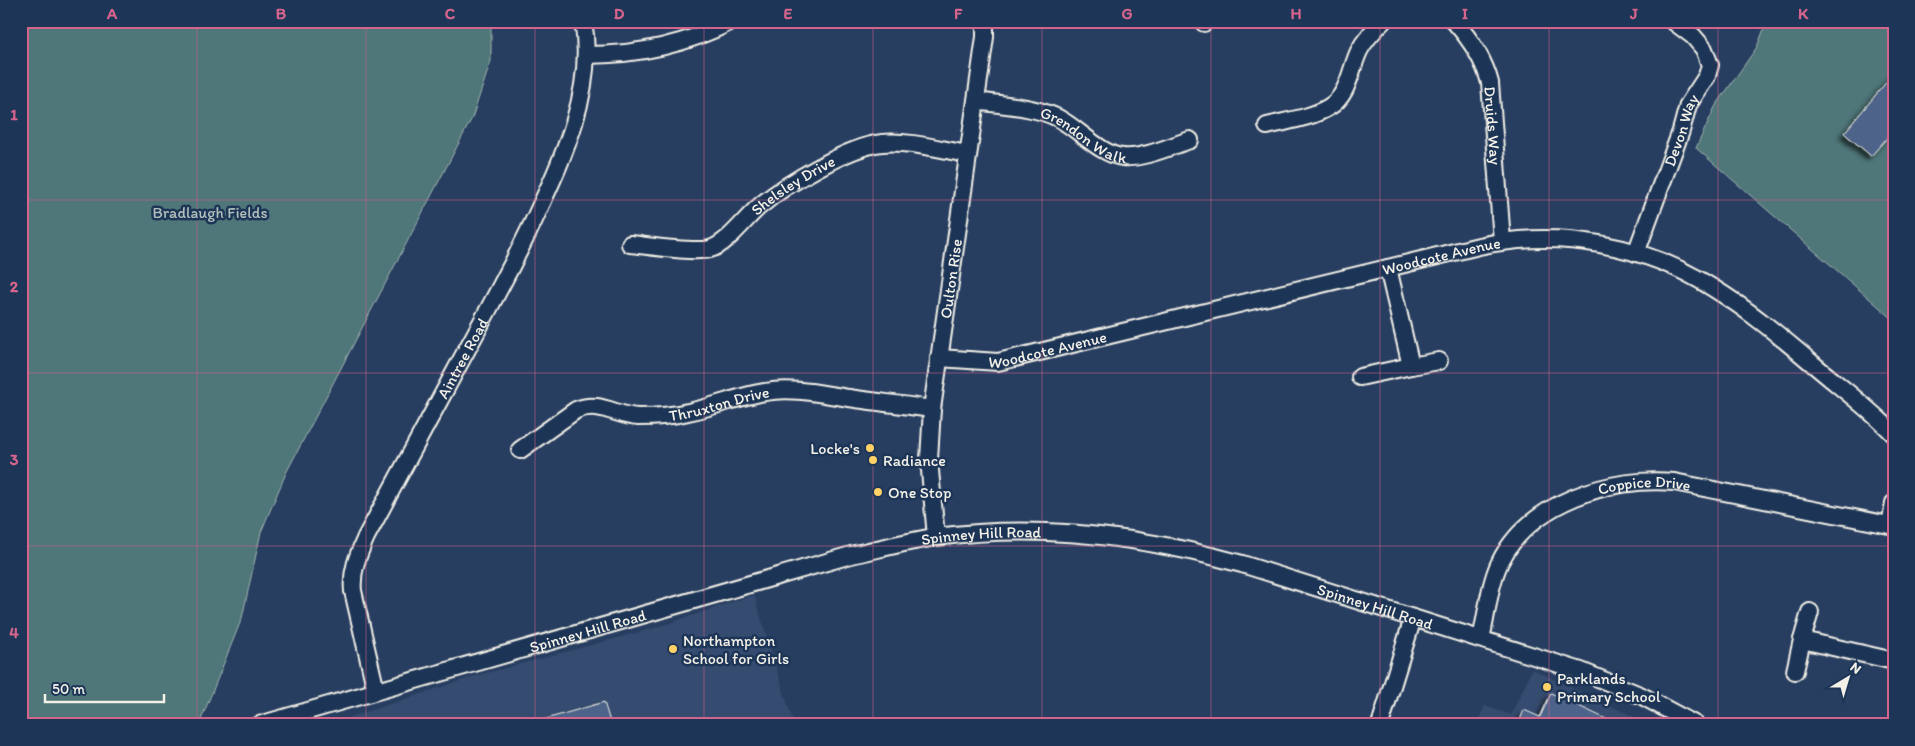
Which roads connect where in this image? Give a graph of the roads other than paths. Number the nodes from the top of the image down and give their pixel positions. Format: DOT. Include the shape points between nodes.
graph roads {
  1 [pos="583,21"];
  2 [pos="732,21"];
  3 [pos="986,21"];
  4 [pos="1383,21"];
  5 [pos="1454,21"];
  6 [pos="1674,21"];
  7 [pos="586,55"];
  8 [pos="976,101"];
  9 [pos="1266,126"];
  10 [pos="1190,140"];
  11 [pos="968,154"];
  12 [pos="1502,241"];
  13 [pos="630,244"];
  14 [pos="1636,253"];
  15 [pos="1388,268"];
  16 [pos="939,358"];
  17 [pos="1439,361"];
  18 [pos="1412,366"];
  19 [pos="1360,377"];
  20 [pos="932,409"];
  21 [pos="1894,434"];
  22 [pos="520,450"];
  23 [pos="1894,503"];
  24 [pos="1892,525"];
  25 [pos="936,537"];
  26 [pos="1810,612"];
  27 [pos="1413,618"];
  28 [pos="1481,639"];
  29 [pos="1802,640"];
  30 [pos="1894,662"];
  31 [pos="1795,671"];
  32 [pos="376,691"];
  33 [pos="259,725"];
  34 [pos="1380,725"];
  35 [pos="1696,725"];
  1 -- 7 [label="street, Aintree Road"];
  2 -- 7 [label="street" via="695,38 664,47 633,53"];
  3 -- 8 [label="street, Oulton Rise"];
  4 -- 9 [label="street" via="1359,51 1347,86 1335,103 1319,112"];
  5 -- 12 [label="street, Druids Way" via="1480,56 1490,84"];
  6 -- 14 [label="street, Devon Way" via="1704,49 1710,65 1707,76 1688,105"];
  7 -- 32 [label="street, Aintree Road" via="576,111 559,163 519,252 356,561 353,591"];
  8 -- 10 [label="street, Grendon Walk" via="1047,113 1067,123 1104,150 1122,157 1138,156"];
  8 -- 11 [label="street, Oulton Rise"];
  11 -- 13 [label="street, Shelsley Drive" via="901,144 874,144 786,186 716,246 701,250"];
  11 -- 16 [label="street, Oulton Rise"];
  12 -- 14 [label="street, Woodcote Avenue" via="1571,240"];
  12 -- 15 [label="street, Woodcote Avenue"];
  14 -- 21 [label="street, Woodcote Avenue" via="1694,277 1737,304"];
  15 -- 16 [label="street, Woodcote Avenue" via="998,362"];
  15 -- 18 [label="street"];
  16 -- 20 [label="street, Oulton Rise"];
  17 -- 18 [label="street"];
  18 -- 19 [label="street"];
  20 -- 22 [label="street, Thruxton Drive" via="781,390 752,394 688,412 638,417 584,406"];
  20 -- 25 [label="street, Oulton Rise" via="929,459"];
  23 -- 24 [label="street"];
  24 -- 28 [label="street, Coppice Drive" via="1674,482 1642,482 1607,488 1569,500 1551,510 1514,540 1494,579"];
  25 -- 27 [label="street, Spinney Hill Road" via="1056,531 1134,539 1242,564"];
  25 -- 32 [label="street, Spinney Hill Road" via="851,555"];
  26 -- 29 [label="street"];
  27 -- 28 [label="street, Spinney Hill Road"];
  27 -- 34 [label="street"];
  28 -- 35 [label="street, Spinney Hill Road" via="1607,681"];
  29 -- 30 [label="street"];
  29 -- 31 [label="street"];
  32 -- 33 [label="street, Spinney Hill Road"];
}
